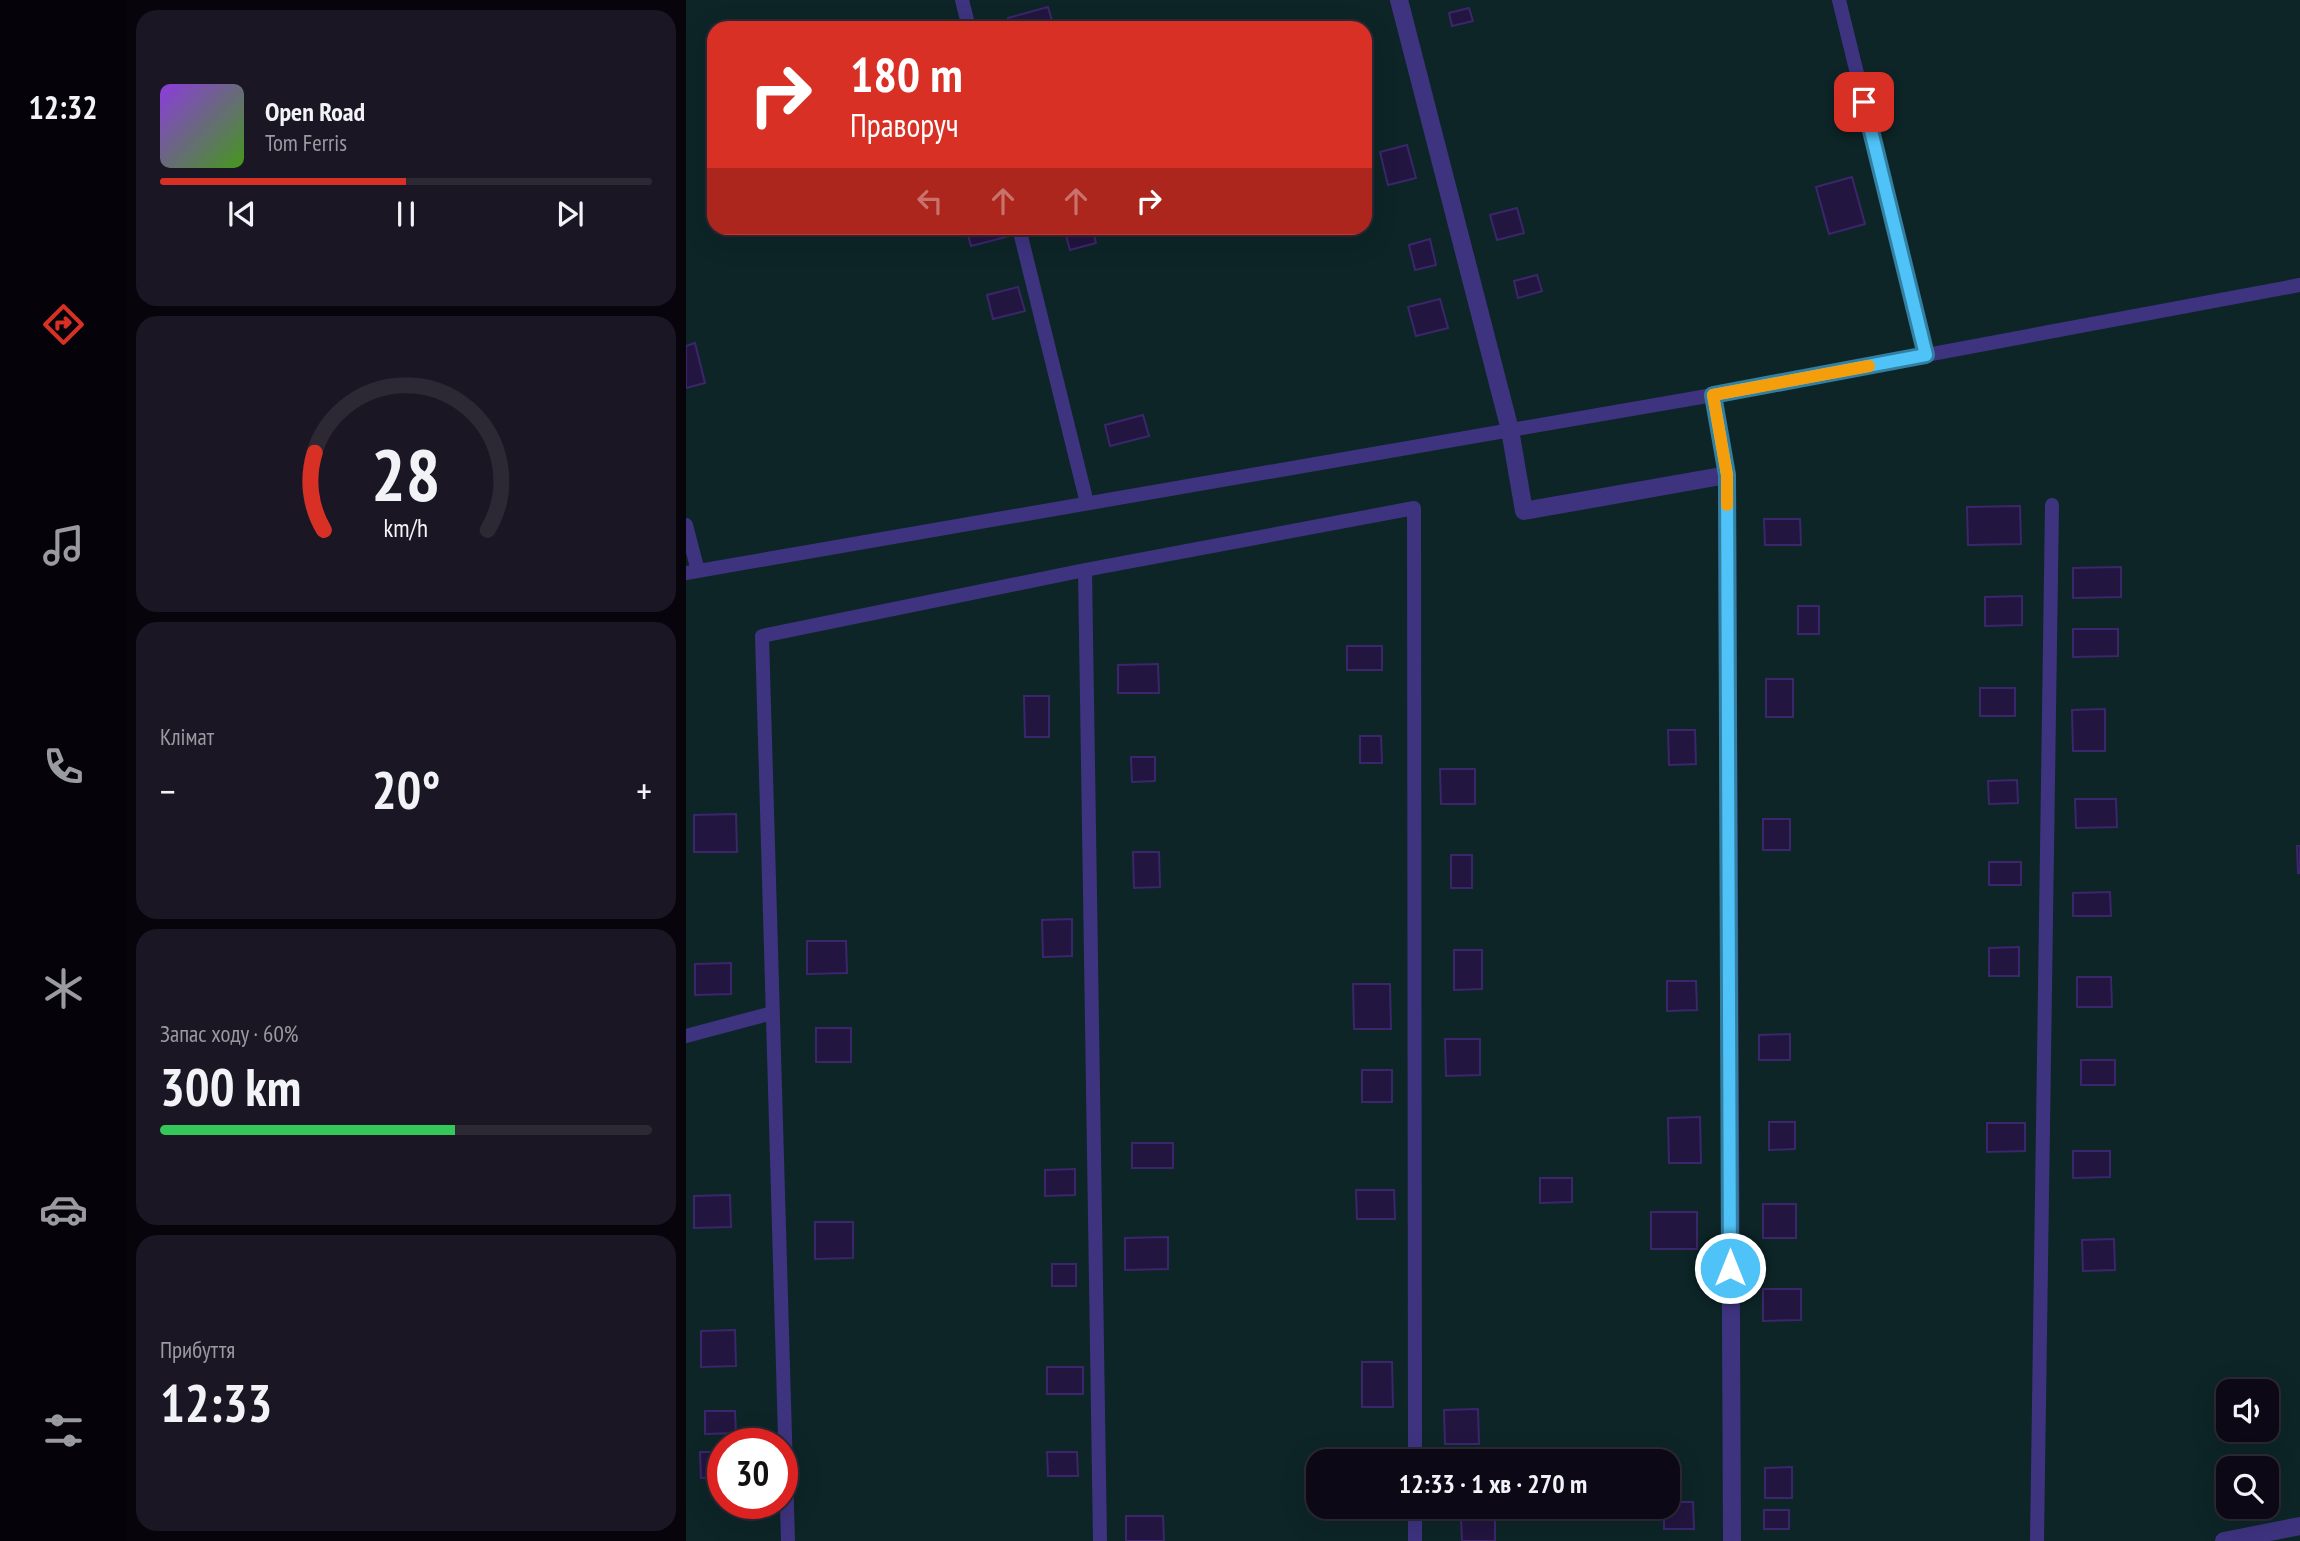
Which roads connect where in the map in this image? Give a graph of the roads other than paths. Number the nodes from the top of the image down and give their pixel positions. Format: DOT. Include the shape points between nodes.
graph roads {
  1 [pos="962,0"];
  2 [pos="1399,0"];
  3 [pos="1839,0"];
  4 [pos="967,21"];
  5 [pos="1021,235"];
  6 [pos="2300,285"];
  7 [pos="1926,355"];
  8 [pos="1713,395"];
  9 [pos="1510,430"];
  10 [pos="1727,475"];
  11 [pos="1087,503"];
  12 [pos="2052,505"];
  13 [pos="686,525"];
  14 [pos="1086,570"];
  15 [pos="692,572"];
  16 [pos="772,1013"];
  17 [pos="686,1036"];
  18 [pos="1415,1449"];
  19 [pos="1415,1519"];
  20 [pos="2300,1526"];
  21 [pos="788,1541"];
  22 [pos="1100,1541"];
  23 [pos="1415,1541"];
  24 [pos="1732,1541"];
  25 [pos="2037,1541"];
  26 [pos="2224,1541"];
  1 -- 4 [label="lane"];
  2 -- 9 [label="street"];
  3 -- 7 [label="lane"];
  5 -- 11 [label="lane"];
  6 -- 7 [label="lane"];
  7 -- 8 [label="lane"];
  8 -- 9 [label="lane"];
  8 -- 10 [label="lane"];
  9 -- 10 [label="street" via="1524,511"];
  9 -- 11 [label="lane"];
  10 -- 24 [label="street"];
  11 -- 15 [label="lane"];
  12 -- 25 [label="lane"];
  13 -- 15 [label="lane"];
  14 -- 16 [label="lane" via="762,636"];
  14 -- 18 [label="lane" via="1414,508"];
  14 -- 22 [label="lane"];
  16 -- 17 [label="lane"];
  16 -- 21 [label="lane"];
  19 -- 23 [label="lane"];
  20 -- 26 [label="street"];
}
